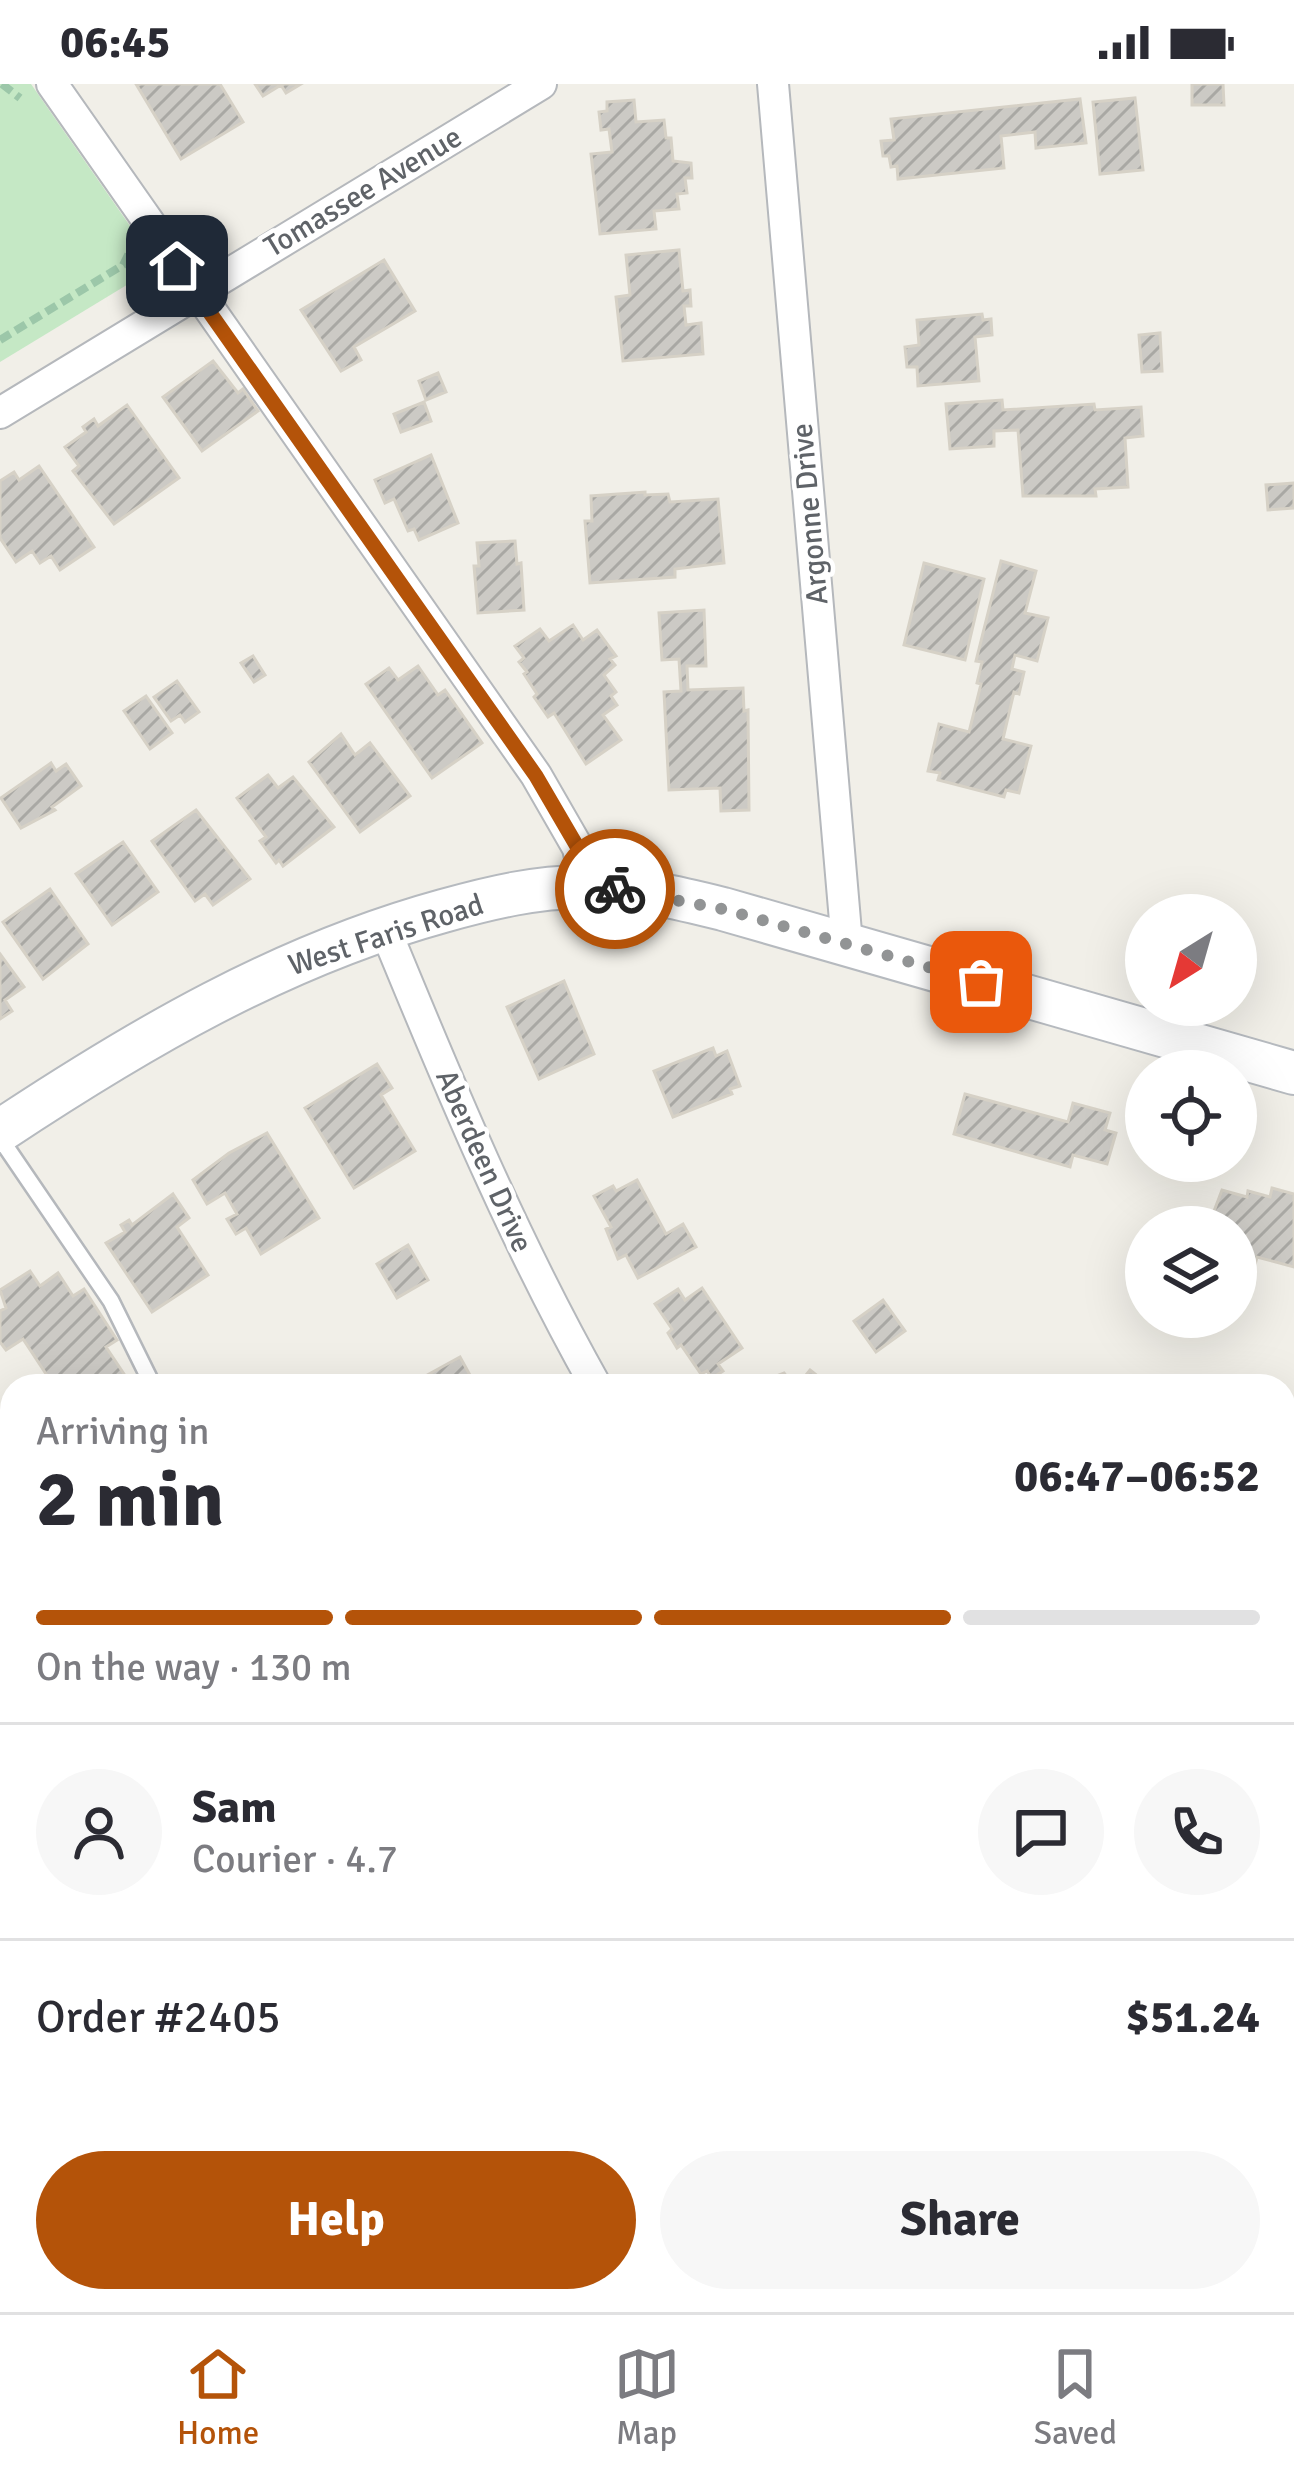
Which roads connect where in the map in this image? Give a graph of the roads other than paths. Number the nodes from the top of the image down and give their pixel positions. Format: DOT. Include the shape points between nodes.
graph roads {
  1 [pos="52,84"];
  2 [pos="542,84"];
  3 [pos="773,84"];
  4 [pos="197,292"];
  5 [pos="0,413"];
  6 [pos="586,887"];
  7 [pos="385,929"];
  8 [pos="847,944"];
  9 [pos="1294,1073"];
  10 [pos="0,1134"];
  11 [pos="148,1374"];
  12 [pos="589,1374"];
  1 -- 4 [label="street"];
  2 -- 4 [label="street, Tomassee Avenue"];
  3 -- 8 [label="street, Argonne Drive"];
  4 -- 5 [label="street, Tomassee Avenue"];
  4 -- 6 [label="street" via="536,776 578,848"];
  6 -- 7 [label="main road, West Faris Road" via="483,900"];
  6 -- 8 [label="main road, West Faris Road" via="684,899"];
  7 -- 10 [label="main road, West Faris Road" via="212,1001"];
  7 -- 12 [label="street, Aberdeen Drive" via="476,1150"];
  8 -- 9 [label="main road, West Faris Road"];
  10 -- 11 [label="lane" via="111,1301"];
}
